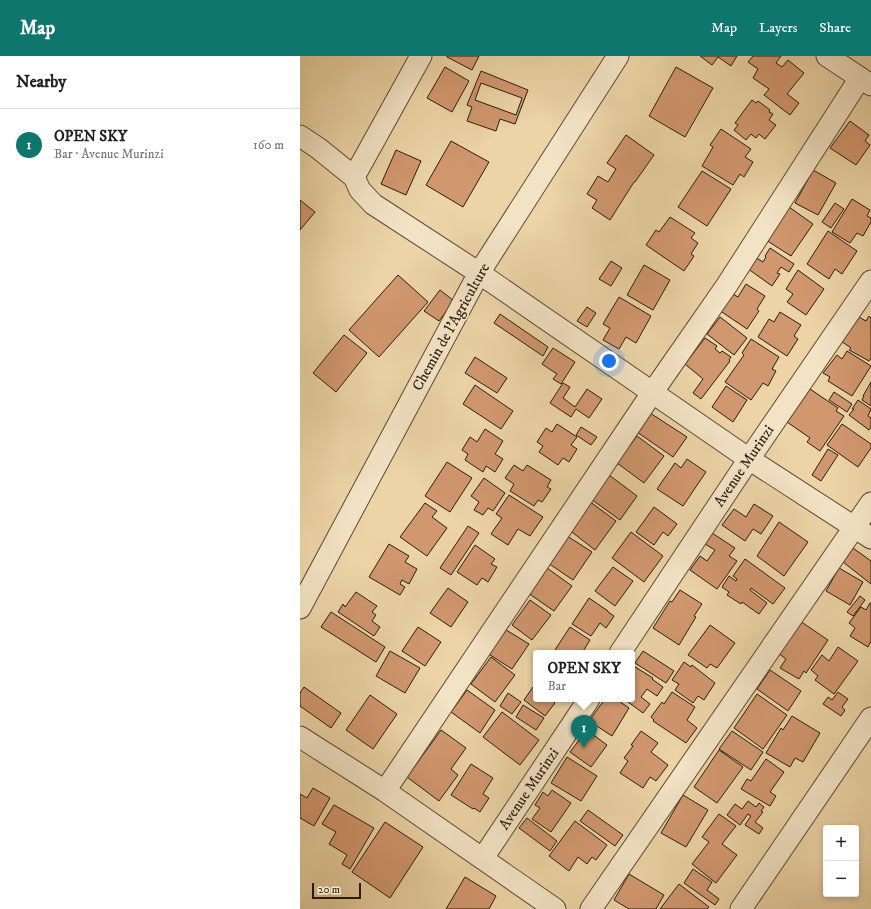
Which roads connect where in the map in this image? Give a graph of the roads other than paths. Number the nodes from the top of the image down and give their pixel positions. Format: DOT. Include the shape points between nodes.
graph roads {
  1 [pos="421,56"];
  2 [pos="618,56"];
  3 [pos="827,56"];
  4 [pos="866,81"];
  5 [pos="300,136"];
  6 [pos="354,177"];
  7 [pos="479,274"];
  8 [pos="871,281"];
  9 [pos="652,393"];
  10 [pos="749,459"];
  11 [pos="871,503"];
  12 [pos="863,533"];
  13 [pos="300,608"];
  14 [pos="622,650"];
  15 [pos="587,702"];
  16 [pos="871,718"];
  17 [pos="300,737"];
  18 [pos="385,791"];
  19 [pos="483,858"];
  20 [pos="556,909"];
  21 [pos="591,909"];
  22 [pos="742,909"];
  1 -- 6 [label="street"];
  2 -- 7 [label="street, Chemin de l'Agriculture"];
  3 -- 4 [label="street"];
  4 -- 9 [label="street"];
  5 -- 6 [label="street"];
  6 -- 7 [label="street" via="360,190 373,204"];
  7 -- 9 [label="street"];
  7 -- 13 [label="street, Chemin de l'Agriculture"];
  8 -- 10 [label="street, Avenue Murinzi"];
  9 -- 10 [label="street"];
  9 -- 18 [label="street"];
  10 -- 12 [label="street"];
  10 -- 14 [label="street, Avenue Murinzi"];
  11 -- 12 [label="street"];
  12 -- 21 [label="street"];
  15 -- 19 [label="street, Avenue Murinzi"];
  16 -- 22 [label="street"];
  17 -- 18 [label="street"];
  18 -- 19 [label="street"];
  19 -- 20 [label="street"];
}
